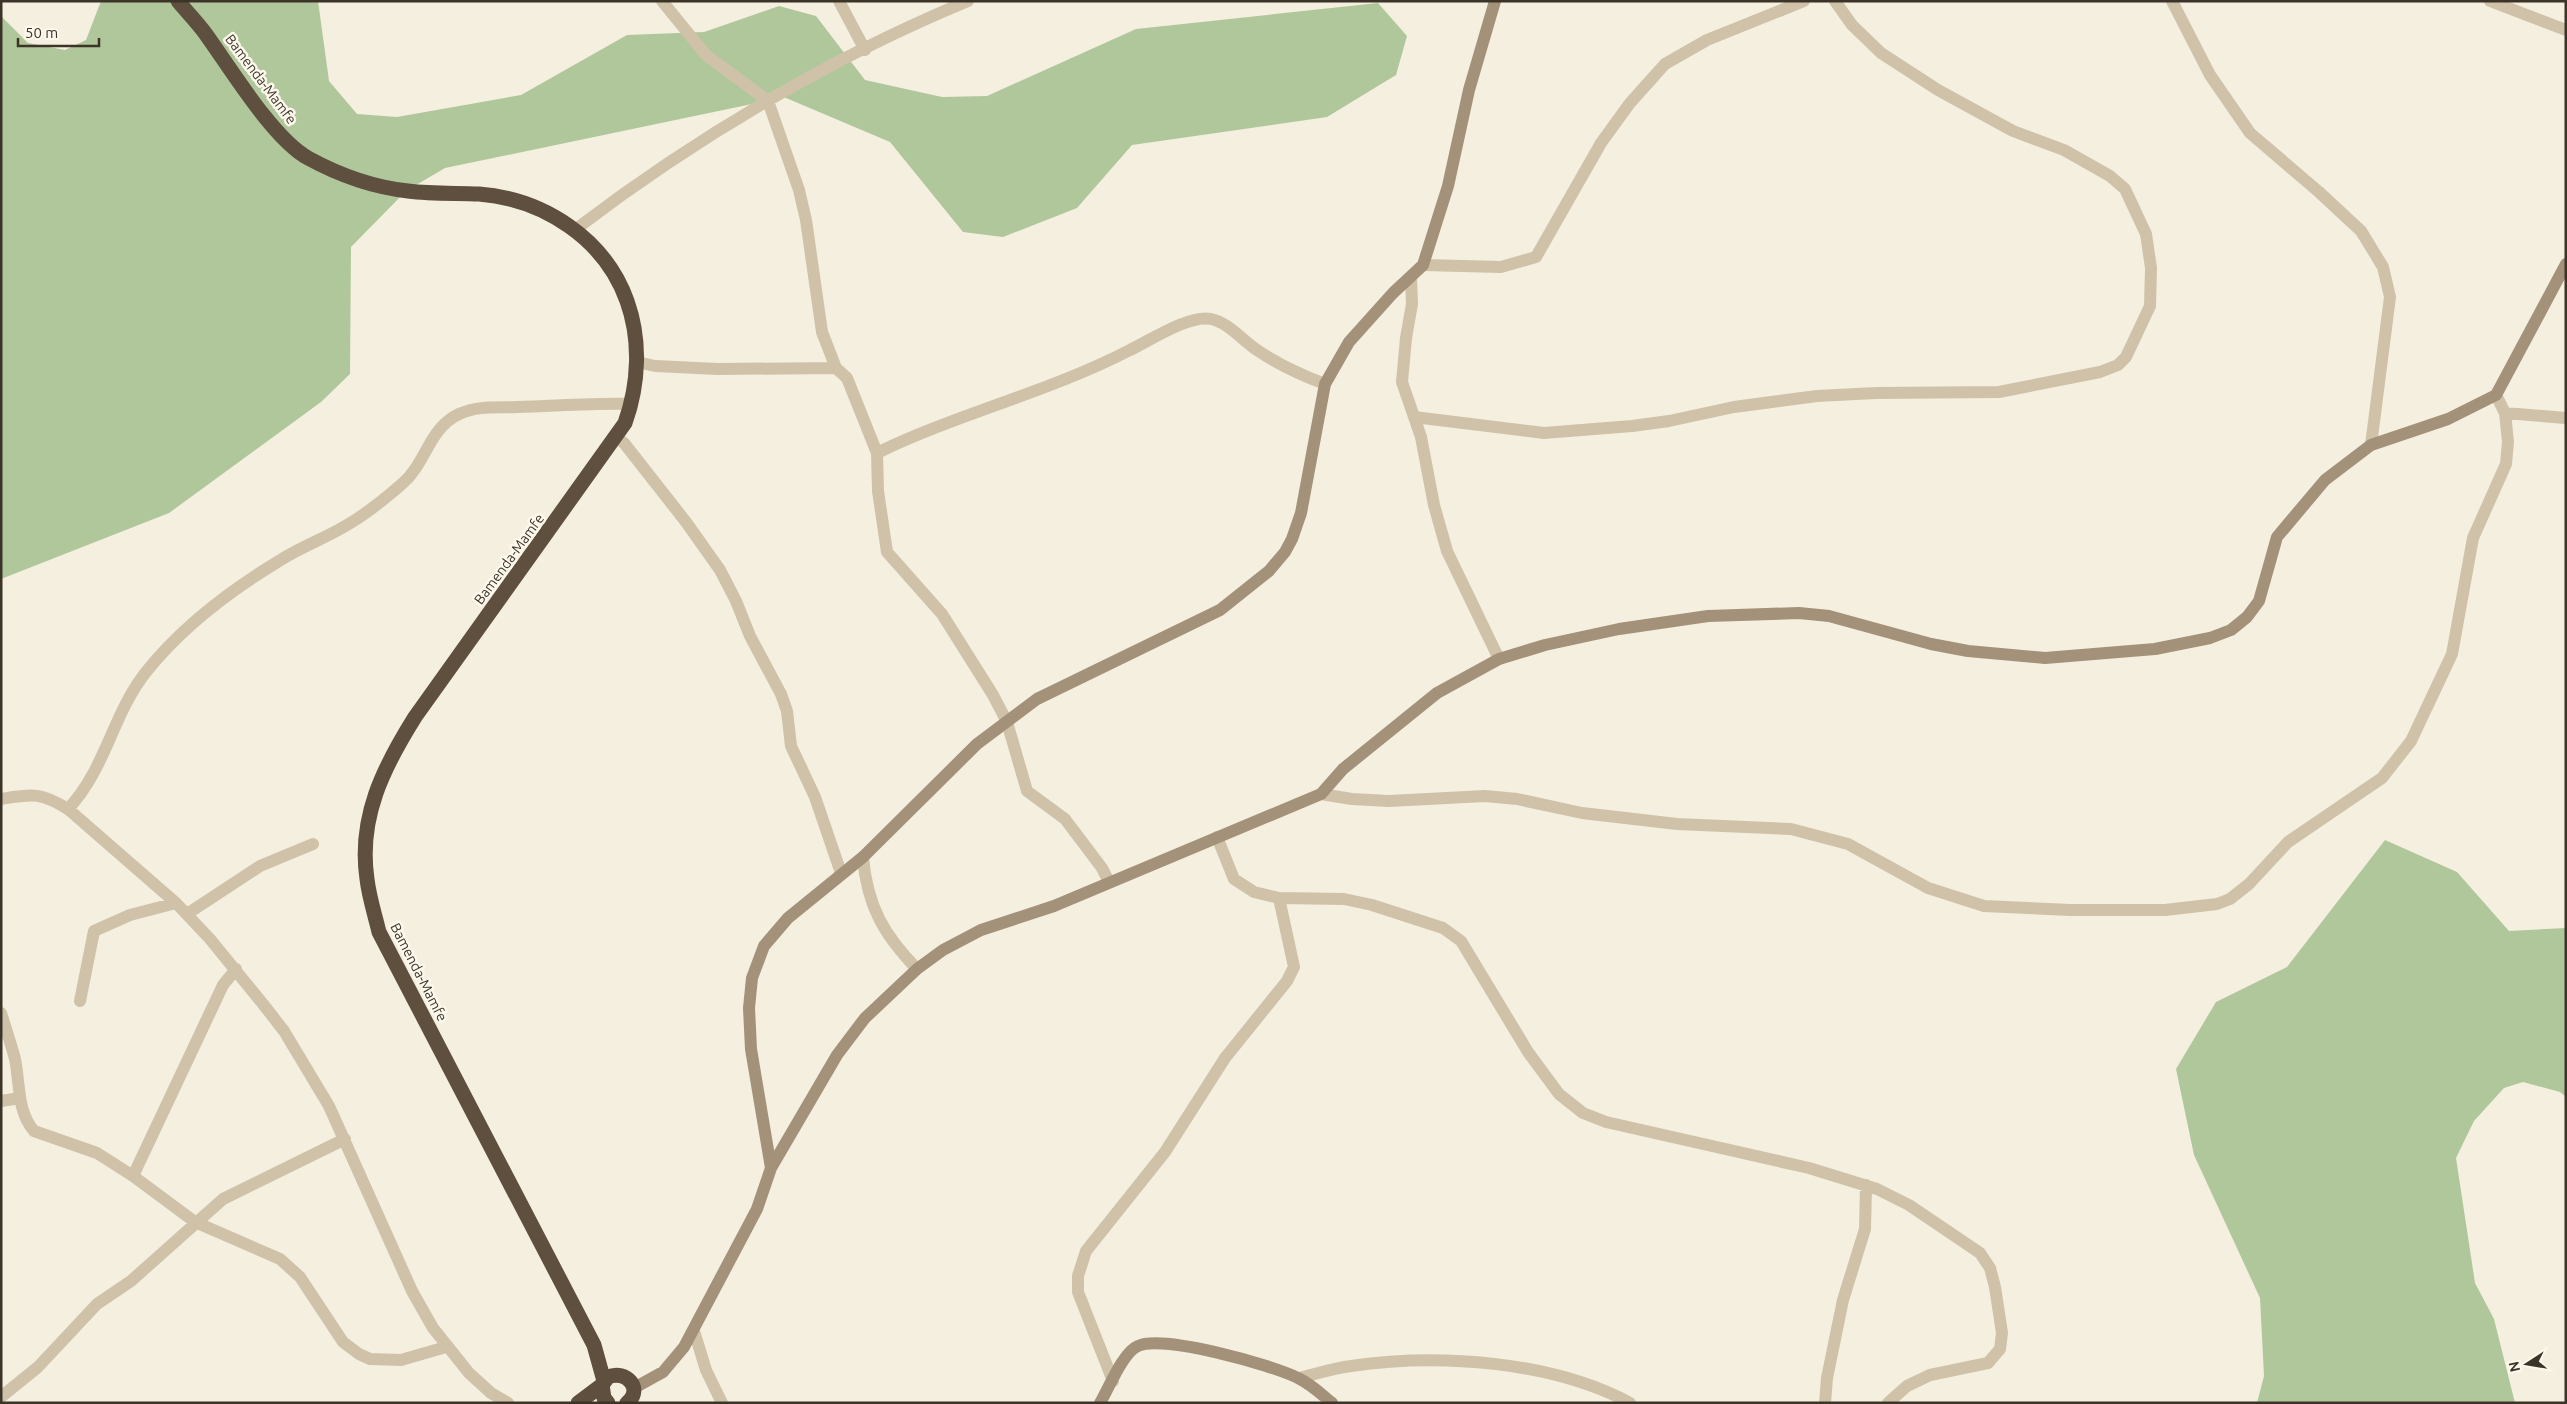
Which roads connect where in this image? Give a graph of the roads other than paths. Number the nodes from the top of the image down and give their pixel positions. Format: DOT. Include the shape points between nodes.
graph roads {
  1 [pos="178,1"];
  2 [pos="662,1"];
  3 [pos="839,1"];
  4 [pos="968,1"];
  5 [pos="1495,1"];
  6 [pos="1804,1"];
  7 [pos="1835,1"];
  8 [pos="2172,1"];
  9 [pos="2490,1"];
  10 [pos="2566,30"];
  11 [pos="865,50"];
  12 [pos="768,101"];
  13 [pos="576,229"];
  14 [pos="1423,264"];
  15 [pos="2566,264"];
  16 [pos="1411,278"];
  17 [pos="637,362"];
  18 [pos="836,368"];
  19 [pos="1325,384"];
  20 [pos="2496,395"];
  21 [pos="632,404"];
  22 [pos="2505,413"];
  23 [pos="1414,417"];
  24 [pos="2566,418"];
  25 [pos="616,437"];
  26 [pos="2371,445"];
  27 [pos="877,453"];
  28 [pos="1499,659"];
  29 [pos="1007,722"];
  30 [pos="1321,794"];
  31 [pos="1,798"];
  32 [pos="68,809"];
  33 [pos="1217,838"];
  34 [pos="312,844"];
  35 [pos="863,857"];
  36 [pos="841,874"];
  37 [pos="1109,882"];
  38 [pos="1279,898"];
  39 [pos="176,903"];
  40 [pos="187,914"];
  41 [pos="236,969"];
  42 [pos="917,969"];
  43 [pos="80,1001"];
  44 [pos="1,1013"];
  45 [pos="20,1098"];
  46 [pos="1,1101"];
  47 [pos="345,1139"];
  48 [pos="771,1168"];
  49 [pos="133,1176"];
  50 [pos="1866,1185"];
  51 [pos="195,1222"];
  52 [pos="694,1331"];
  53 [pos="594,1345"];
  54 [pos="446,1347"];
  55 [pos="620,1374"];
  56 [pos="1299,1378"];
  57 [pos="1113,1381"];
  58 [pos="603,1383"];
  59 [pos="634,1388"];
  60 [pos="1,1397"];
  61 [pos="508,1403"];
  62 [pos="578,1403"];
  63 [pos="608,1403"];
  64 [pos="627,1403"];
  65 [pos="722,1403"];
  66 [pos="1100,1403"];
  67 [pos="1332,1403"];
  68 [pos="1630,1403"];
  69 [pos="1826,1403"];
  70 [pos="1888,1403"];
  1 -- 13 [label="highway, Bamenda-Mamfe" via="204,30 262,112 306,157 374,185 406,191 480,194 508,199 542,210"];
  2 -- 12 [label="street" via="706,55"];
  3 -- 11 [label="street"];
  4 -- 11 [label="street"];
  5 -- 14 [label="street" via="1469,90 1448,186"];
  6 -- 14 [label="street" via="1707,40 1665,64 1630,103 1601,143 1536,257 1501,267"];
  7 -- 23 [label="street" via="1852,25 1881,53 1938,90 2013,131 2080,159 2125,189 2146,234 2151,268 2150,306 2126,357 2118,365 2100,372 1999,392 1876,392 1816,396 1734,407 1669,421 1544,433"];
  8 -- 26 [label="street" via="2210,75 2250,133 2361,231 2382,267 2390,298"];
  9 -- 10 [label="street"];
  11 -- 12 [label="street"];
  12 -- 13 [label="street" via="675,159"];
  12 -- 18 [label="street" via="806,220 822,332"];
  13 -- 17 [label="highway, Bamenda-Mamfe" via="598,252 623,289 632,313"];
  14 -- 16 [label="street"];
  15 -- 20 [label="street"];
  16 -- 19 [label="street" via="1349,342"];
  16 -- 23 [label="street" via="1412,304 1402,382"];
  17 -- 18 [label="street" via="685,368"];
  17 -- 21 [label="highway, Bamenda-Mamfe"];
  18 -- 27 [label="street" via="847,378"];
  19 -- 27 [label="street" via="1292,372 1222,323 1209,318 1199,319 1106,363 954,420"];
  19 -- 29 [label="street" via="1301,512 1292,539 1269,571 1248,590 1204,620 1036,699"];
  20 -- 22 [label="street"];
  20 -- 26 [label="street" via="2448,419"];
  21 -- 25 [label="highway, Bamenda-Mamfe"];
  21 -- 32 [label="street" via="488,406 458,415 442,425 412,476 390,494 352,523 280,560 239,588 176,640 146,672 120,711 94,776"];
  22 -- 24 [label="street"];
  22 -- 30 [label="street" via="2506,464 2473,538 2452,654 2410,741 2382,778 2288,842 2249,884 2230,899 2217,904 2165,910 1984,906 1928,888 1848,844 1791,829 1677,824 1582,813 1486,796 1389,800"];
  23 -- 28 [label="street" via="1448,552"];
  25 -- 36 [label="street" via="686,522 720,570 736,601 750,636 781,694 792,746 815,797"];
  25 -- 53 [label="highway, Bamenda-Mamfe" via="399,742 376,786 369,810 366,843 366,879 379,932"];
  26 -- 28 [label="street" via="2325,480 2276,536 2259,601 2247,617 2231,630 2210,638 2124,653 2045,658 1995,655 1931,644 1829,616 1708,616 1619,629"];
  27 -- 29 [label="street" via="886,552 942,614"];
  28 -- 30 [label="street" via="1437,692 1407,714 1343,769"];
  29 -- 35 [label="street" via="970,750"];
  29 -- 37 [label="street" via="1027,791 1065,819"];
  30 -- 33 [label="street"];
  31 -- 32 [label="street" via="38,795"];
  32 -- 39 [label="street"];
  33 -- 37 [label="street"];
  33 -- 38 [label="street" via="1234,879 1254,892"];
  34 -- 40 [label="street" via="260,866"];
  35 -- 36 [label="street"];
  35 -- 42 [label="street" via="874,910 891,941"];
  36 -- 48 [label="street" via="788,918 764,946 752,978 749,1008 751,1049"];
  37 -- 42 [label="street" via="1054,906 981,930 943,950"];
  38 -- 50 [label="street" via="1344,899 1443,928 1461,942 1528,1052 1559,1094 1582,1113 1606,1122 1809,1168"];
  38 -- 57 [label="street" via="1294,967 1287,981 1226,1058 1165,1152 1086,1251 1078,1276 1078,1292"];
  39 -- 40 [label="street"];
  39 -- 43 [label="street" via="130,915 94,931"];
  40 -- 41 [label="street"];
  41 -- 47 [label="street" via="284,1031"];
  41 -- 49 [label="street" via="224,985"];
  42 -- 48 [label="street" via="865,1018 837,1055"];
  44 -- 45 [label="street" via="14,1059"];
  45 -- 46 [label="street"];
  45 -- 49 [label="street" via="28,1124 34,1131 97,1153"];
  47 -- 51 [label="street" via="223,1199"];
  47 -- 54 [label="street" via="412,1291"];
  48 -- 52 [label="street" via="757,1209"];
  49 -- 51 [label="street"];
  50 -- 69 [label="street" via="1865,1229 1842,1300"];
  50 -- 70 [label="street" via="1909,1205 1980,1253 1990,1268 2001,1316 2000,1348 1988,1363 1930,1375 1907,1386"];
  51 -- 54 [label="street" via="267,1252 289,1265 343,1342 359,1354 370,1359 401,1360"];
  51 -- 60 [label="street" via="130,1281 97,1304 38,1367"];
  52 -- 59 [label="street" via="672,1364"];
  52 -- 65 [label="street" via="706,1370"];
  53 -- 55 [label="highway, Bamenda-Mamfe"];
  53 -- 58 [label="highway, Bamenda-Mamfe"];
  54 -- 61 [label="street" via="479,1383"];
  55 -- 58 [label="highway" via="614,1374"];
  55 -- 59 [label="highway, Bamenda-Mamfe" via="627,1377"];
  56 -- 57 [label="street" via="1225,1354 1145,1343 1129,1351"];
  56 -- 67 [label="street"];
  56 -- 68 [label="street" via="1350,1366 1427,1361 1503,1365 1590,1384"];
  57 -- 66 [label="street"];
  58 -- 62 [label="highway"];
  58 -- 63 [label="highway, Bamenda-Mamfe" via="604,1398"];
  59 -- 64 [label="highway"];
}
